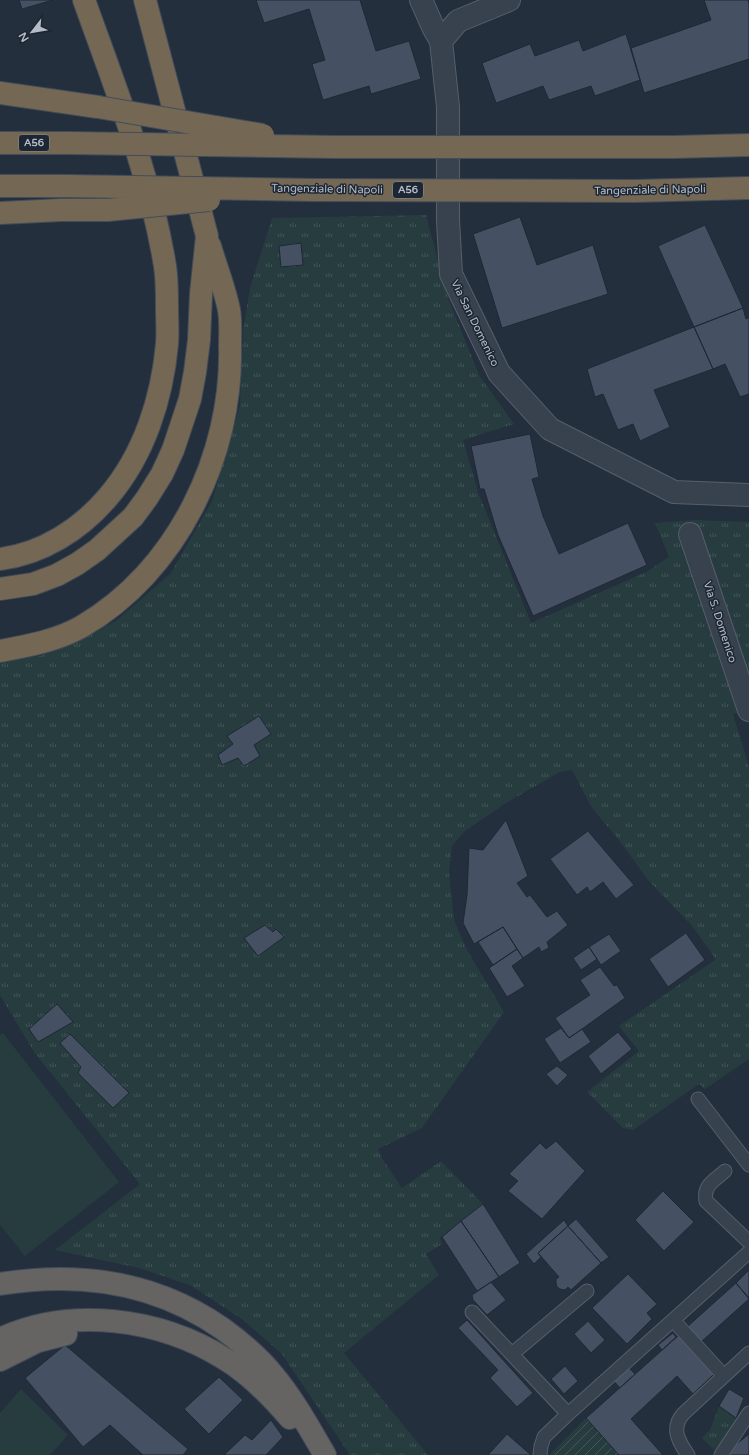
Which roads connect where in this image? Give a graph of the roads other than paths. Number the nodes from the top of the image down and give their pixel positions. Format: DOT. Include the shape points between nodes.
graph roads {
  1 [pos="84,0"];
  2 [pos="145,0"];
  3 [pos="421,0"];
  4 [pos="509,0"];
  5 [pos="441,40"];
  6 [pos="0,93"];
  7 [pos="0,143"];
  8 [pos="749,145"];
  9 [pos="335,146"];
  10 [pos="0,186"];
  11 [pos="749,188"];
  12 [pos="315,190"];
  13 [pos="0,213"];
  14 [pos="207,236"];
  15 [pos="749,495"];
  16 [pos="690,534"];
  17 [pos="0,559"];
  18 [pos="0,589"];
  19 [pos="0,651"];
  20 [pos="749,710"];
  21 [pos="698,1099"];
  22 [pos="749,1165"];
  23 [pos="725,1171"];
  24 [pos="749,1242"];
  25 [pos="749,1252"];
  26 [pos="111,1282"];
  27 [pos="0,1284"];
  28 [pos="587,1291"];
  29 [pos="0,1296"];
  30 [pos="472,1312"];
  31 [pos="673,1320"];
  32 [pos="157,1329"];
  33 [pos="0,1338"];
  34 [pos="512,1354"];
  35 [pos="749,1355"];
  36 [pos="0,1360"];
  37 [pos="724,1376"];
  38 [pos="749,1413"];
  39 [pos="568,1414"];
  40 [pos="321,1455"];
  41 [pos="325,1455"];
  42 [pos="540,1455"];
  43 [pos="688,1455"];
  44 [pos="721,1455"];
  1 -- 17 [label="highway" via="142,165 158,232 165,267 167,302 167,343 163,372 155,410 144,439 120,482 99,508 59,539 14,558"];
  2 -- 14 [label="highway"];
  3 -- 5 [label="street"];
  4 -- 5 [label="street" via="458,21"];
  5 -- 15 [label="street, Via San Domenico" via="448,108 448,220 451,274 499,373 550,429 674,492"];
  6 -- 9 [label="highway, bridge"];
  7 -- 9 [label="highway, A56, bridge"];
  8 -- 9 [label="highway, A56, bridge"];
  10 -- 12 [label="highway, Tangenziale di Napoli / A56, bridge"];
  11 -- 12 [label="highway, Tangenziale di Napoli / A56, bridge" via="635,191"];
  12 -- 13 [label="highway, bridge" via="108,210"];
  14 -- 18 [label="highway" via="194,379 182,425 162,474 133,517 98,550 57,575 33,584"];
  14 -- 19 [label="highway" via="229,310 229,387 225,417 217,446 190,511 174,540 140,582 103,613 80,627 52,639"];
  16 -- 20 [label="street, Via S. Domenico"];
  21 -- 22 [label="lane"];
  23 -- 24 [label="lane" via="707,1187 706,1201"];
  25 -- 31 [label="lane"];
  26 -- 27 [label="highway" via="47,1279"];
  26 -- 29 [label="highway" via="52,1286"];
  26 -- 41 [label="highway" via="139,1288 183,1304 207,1318 255,1354 292,1400"];
  28 -- 34 [label="lane"];
  30 -- 34 [label="lane"];
  31 -- 37 [label="lane"];
  31 -- 39 [label="lane"];
  32 -- 33 [label="highway" via="90,1320 59,1322"];
  32 -- 36 [label="highway" via="123,1328 71,1333 38,1342"];
  32 -- 40 [label="highway" via="225,1359 250,1378 274,1399"];
  34 -- 39 [label="lane"];
  35 -- 37 [label="lane"];
  37 -- 43 [label="lane" via="678,1420 677,1434"];
  38 -- 44 [label="lane"];
  39 -- 42 [label="lane" via="544,1437"];
}
